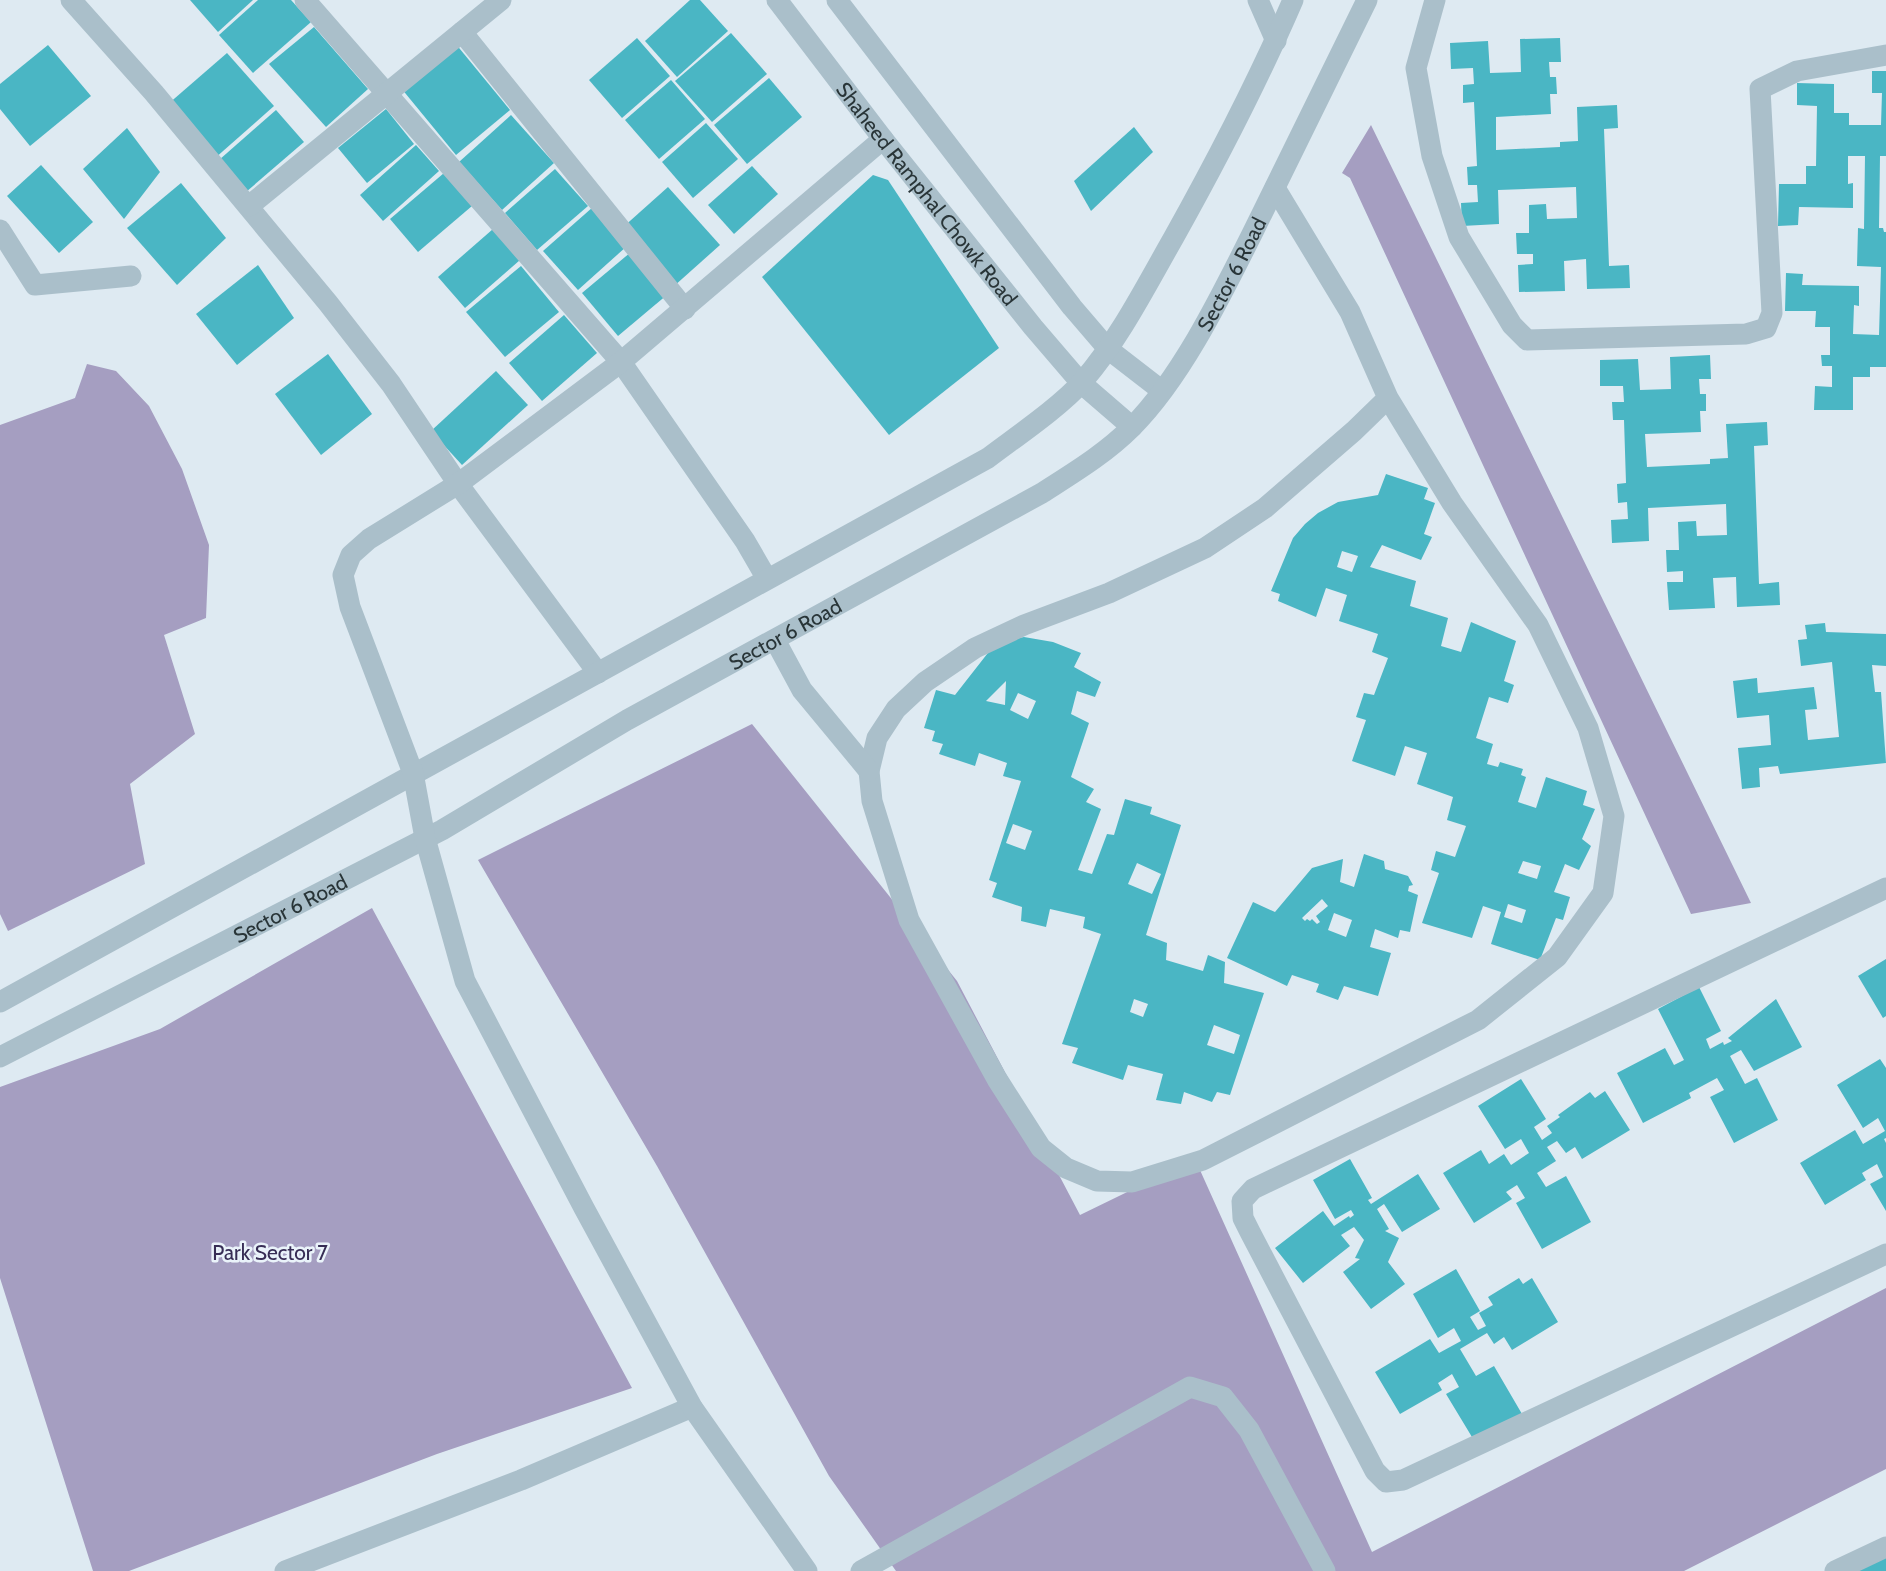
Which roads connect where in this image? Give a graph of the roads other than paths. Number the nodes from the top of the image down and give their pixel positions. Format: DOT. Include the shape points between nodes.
graph roads {
  1 [pos="71,0"];
  2 [pos="304,0"];
  3 [pos="501,0"];
  4 [pos="777,0"];
  5 [pos="837,0"];
  6 [pos="1258,0"];
  7 [pos="1293,0"];
  8 [pos="1367,0"];
  9 [pos="1435,0"];
  10 [pos="462,33"];
  11 [pos="1276,41"];
  12 [pos="1886,55"];
  13 [pos="386,95"];
  14 [pos="883,139"];
  15 [pos="1275,188"];
  16 [pos="249,206"];
  17 [pos="0,230"];
  18 [pos="131,276"];
  19 [pos="685,309"];
  20 [pos="1108,349"];
  21 [pos="621,362"];
  22 [pos="1081,383"];
  23 [pos="1161,390"];
  24 [pos="1388,398"];
  25 [pos="1132,427"];
  26 [pos="458,484"];
  27 [pos="767,579"];
  28 [pos="775,640"];
  29 [pos="598,673"];
  30 [pos="869,771"];
  31 [pos="413,773"];
  32 [pos="425,838"];
  33 [pos="1886,888"];
  34 [pos="0,1002"];
  35 [pos="0,1057"];
  36 [pos="1886,1254"];
  37 [pos="692,1407"];
  38 [pos="1886,1547"];
  39 [pos="285,1571"];
  40 [pos="807,1571"];
  41 [pos="861,1571"];
  42 [pos="1325,1571"];
  43 [pos="1835,1571"];
  1 -- 16 [label="street"];
  2 -- 13 [label="street"];
  3 -- 10 [label="street"];
  4 -- 14 [label="street, Shaheed Ramphal Chowk Road"];
  5 -- 20 [label="street"];
  6 -- 11 [label="street"];
  7 -- 11 [label="street"];
  8 -- 15 [label="street, Sector 6 Road"];
  9 -- 12 [label="street" via="1416,68 1432,156 1459,237 1512,325 1527,340 1746,334 1766,328 1772,313 1760,89 1797,71"];
  10 -- 13 [label="street"];
  10 -- 19 [label="street"];
  11 -- 20 [label="street" via="1220,154"];
  13 -- 16 [label="street"];
  13 -- 21 [label="street"];
  14 -- 19 [label="street"];
  14 -- 22 [label="street, Shaheed Ramphal Chowk Road"];
  15 -- 23 [label="street, Sector 6 Road" via="1204,325"];
  15 -- 24 [label="street" via="1350,312"];
  16 -- 26 [label="street" via="391,384"];
  17 -- 18 [label="street" via="35,285"];
  19 -- 21 [label="street"];
  20 -- 22 [label="street"];
  20 -- 23 [label="street"];
  21 -- 26 [label="street"];
  21 -- 27 [label="street"];
  22 -- 25 [label="street, Shaheed Ramphal Chowk Road"];
  22 -- 27 [label="street" via="988,458"];
  23 -- 25 [label="street, Sector 6 Road"];
  24 -- 30 [label="street" via="1265,508 1205,548 975,648 925,682 896,709 877,738"];
  24 -- 30 [label="street" via="1452,503 1538,625 1588,728 1614,816 1603,893 1557,957 1478,1020 1203,1160 1132,1182 1097,1181 1066,1168 1041,1149 997,1079 909,920 880,832"];
  25 -- 28 [label="street, Sector 6 Road" via="1093,460 1042,493"];
  26 -- 29 [label="street"];
  26 -- 31 [label="street" via="369,539 351,555 343,575 350,607"];
  27 -- 29 [label="street"];
  28 -- 30 [label="street" via="802,691"];
  28 -- 32 [label="street, Sector 6 Road"];
  29 -- 31 [label="street"];
  31 -- 32 [label="street"];
  31 -- 34 [label="street"];
  32 -- 35 [label="street, Sector 6 Road"];
  32 -- 37 [label="street" via="465,981"];
  33 -- 36 [label="street" via="1253,1189 1242,1201 1250,1232 1375,1471 1386,1482 1402,1480"];
  37 -- 39 [label="street" via="521,1480"];
  37 -- 40 [label="street"];
  38 -- 43 [label="street"];
  41 -- 42 [label="street" via="1190,1387 1223,1398 1249,1430"];
}
